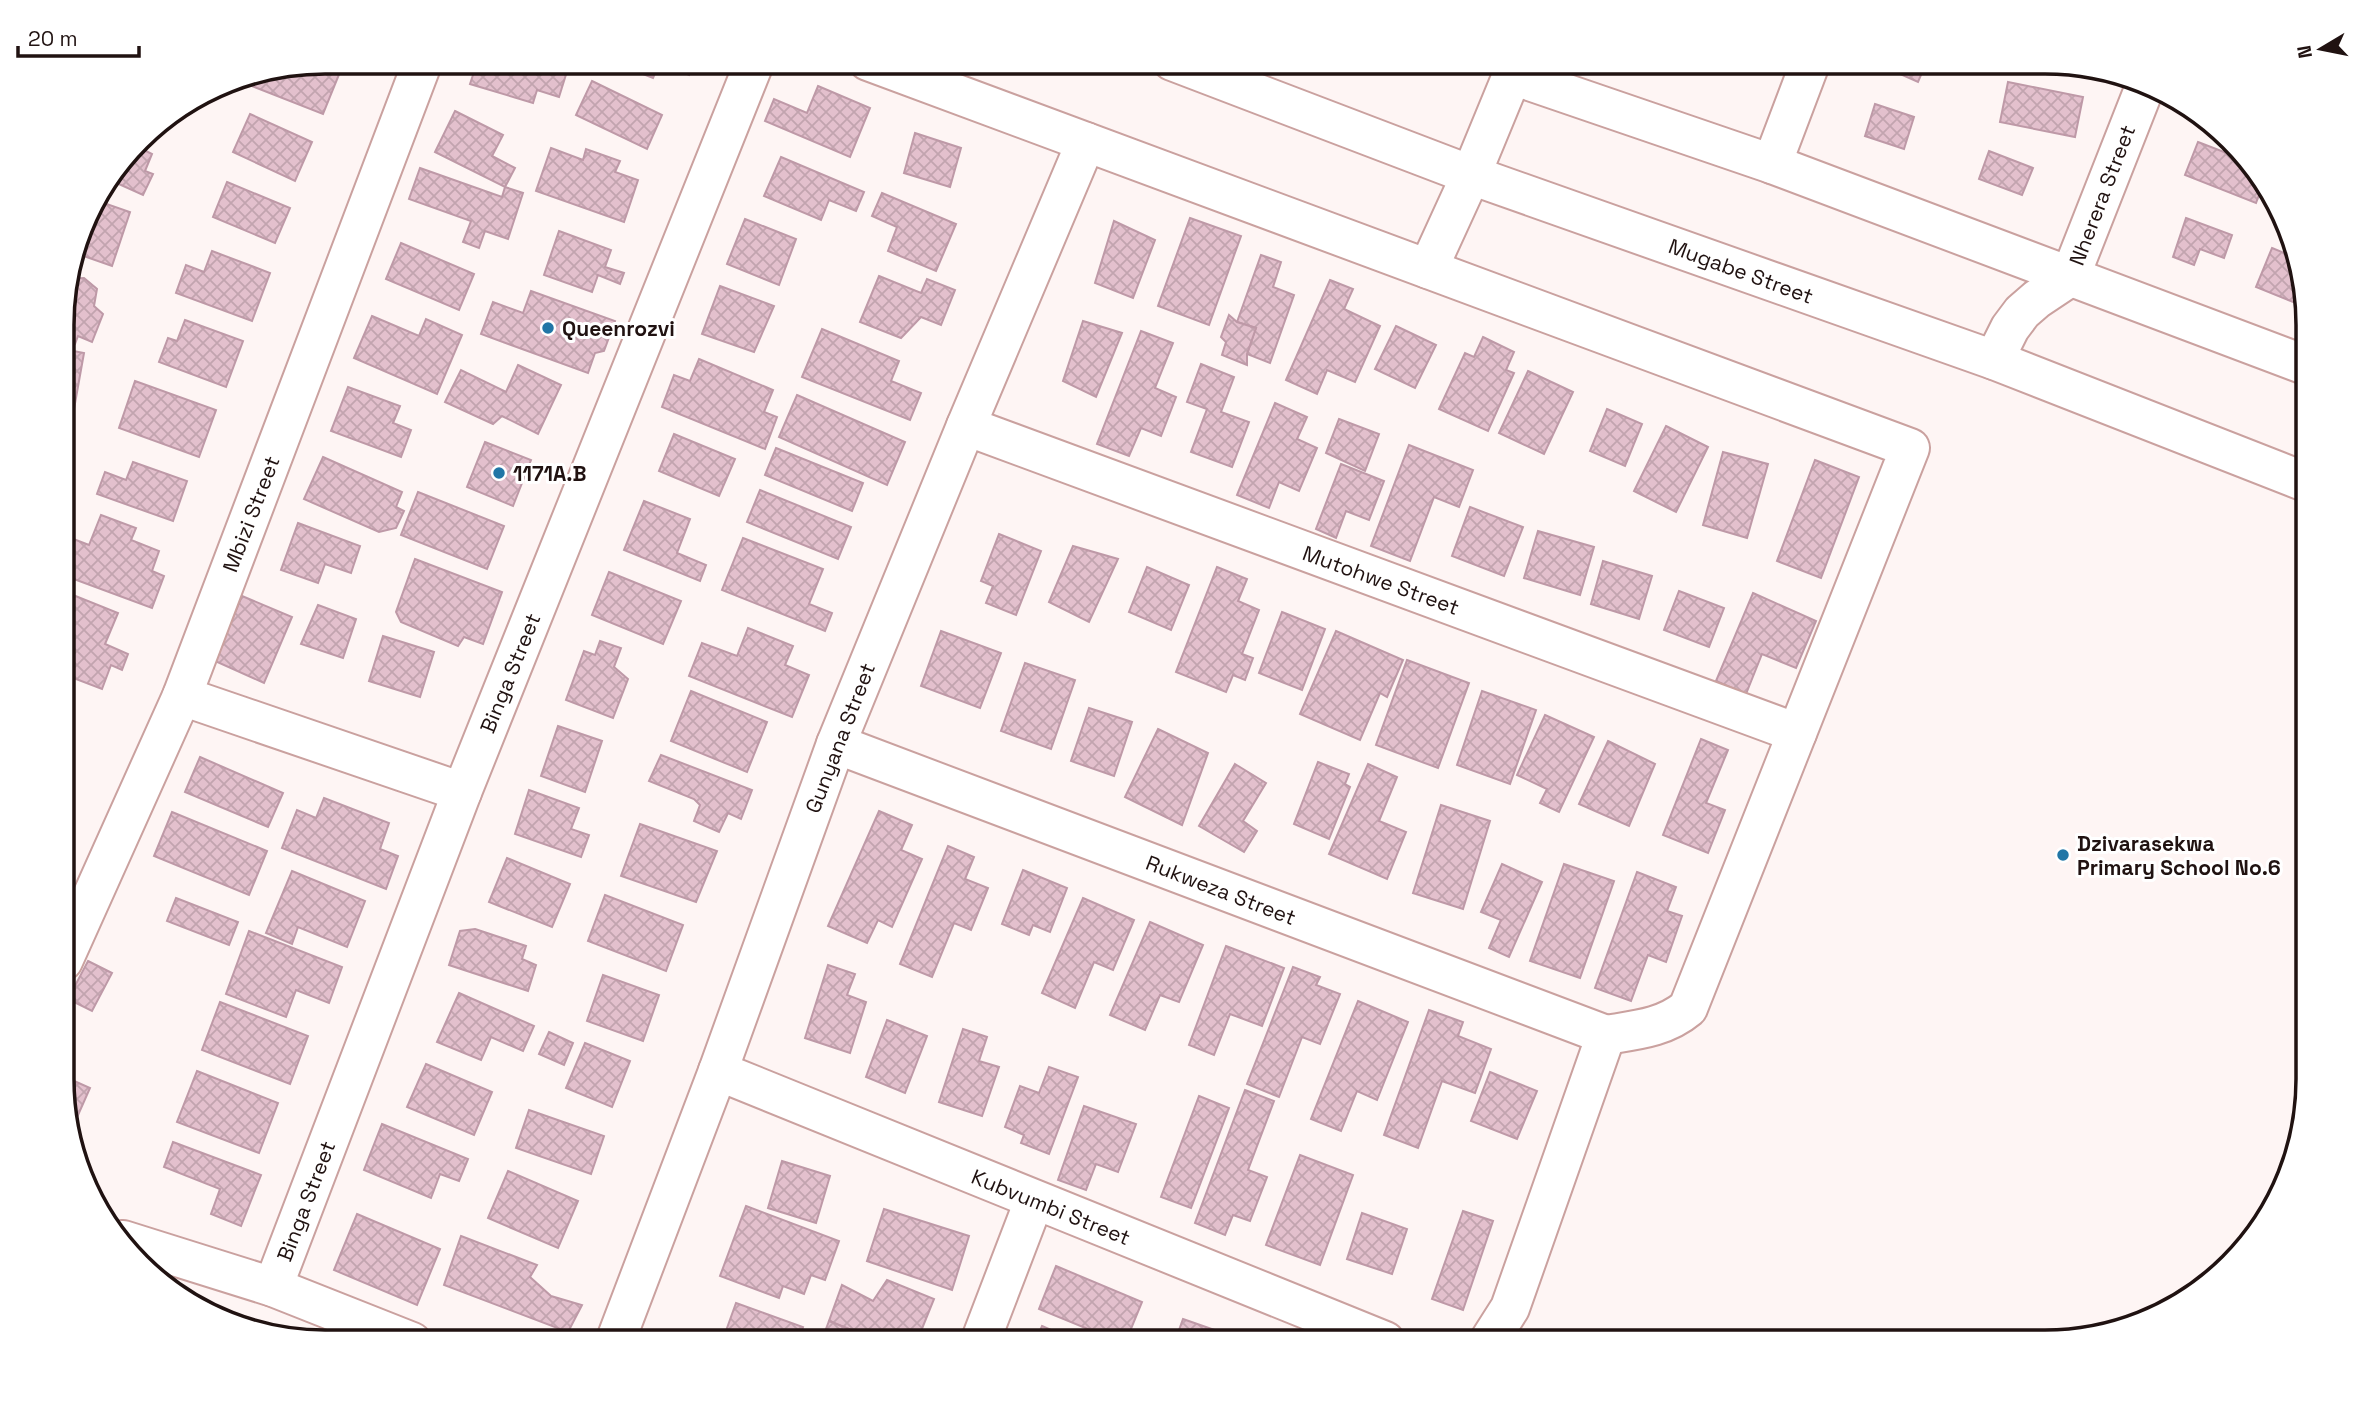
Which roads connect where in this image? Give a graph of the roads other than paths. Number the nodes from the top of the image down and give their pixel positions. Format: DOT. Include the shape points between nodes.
graph roads {
  1 [pos="418,74"];
  2 [pos="750,74"];
  3 [pos="903,74"];
  4 [pos="1206,74"];
  5 [pos="1513,74"];
  6 [pos="1531,74"];
  7 [pos="1806,74"];
  8 [pos="2142,93"];
  9 [pos="1086,142"];
  10 [pos="1772,164"];
  11 [pos="1471,175"];
  12 [pos="1429,270"];
  13 [pos="2070,277"];
  14 [pos="1994,360"];
  15 [pos="2296,362"];
  16 [pos="966,426"];
  17 [pos="2296,478"];
  18 [pos="182,696"];
  19 [pos="1797,733"];
  20 [pos="836,744"];
  21 [pos="462,792"];
  22 [pos="74,939"];
  23 [pos="1606,1035"];
  24 [pos="718,1071"];
  25 [pos="1034,1201"];
  26 [pos="136,1245"];
  27 [pos="273,1287"];
  28 [pos="382,1330"];
  29 [pos="620,1330"];
  30 [pos="985,1330"];
  31 [pos="1348,1330"];
  32 [pos="1496,1330"];
  1 -- 18 [label="street, Mbizi Street"];
  2 -- 21 [label="street, Binga Street"];
  3 -- 9 [label="street"];
  4 -- 11 [label="street, Mugabe Street"];
  5 -- 11 [label="street"];
  6 -- 10 [label="street"];
  7 -- 10 [label="street"];
  8 -- 13 [label="street, Nherera Street"];
  9 -- 12 [label="street"];
  9 -- 16 [label="street, Gunyana Street"];
  10 -- 13 [label="street"];
  11 -- 12 [label="street"];
  11 -- 14 [label="street, Mugabe Street"];
  12 -- 19 [label="street" via="1910,448"];
  13 -- 14 [label="street, Nherera Street" via="2022,313"];
  13 -- 15 [label="street"];
  14 -- 17 [label="street, Mugabe Street"];
  16 -- 19 [label="street, Mutohwe Street"];
  16 -- 20 [label="street, Gunyana Street"];
  18 -- 21 [label="street"];
  18 -- 22 [label="street, Mbizi Street"];
  19 -- 23 [label="street" via="1688,1008 1658,1027"];
  20 -- 23 [label="street, Rukweza Street"];
  20 -- 24 [label="street, Gunyana Street"];
  21 -- 27 [label="street, Binga Street"];
  23 -- 32 [label="street" via="1510,1308"];
  24 -- 25 [label="street, Kubvumbi Street"];
  24 -- 29 [label="street, Gunyana Street"];
  25 -- 30 [label="street"];
  25 -- 31 [label="street, Kubvumbi Street"];
  26 -- 27 [label="street"];
  27 -- 28 [label="street"];
}
